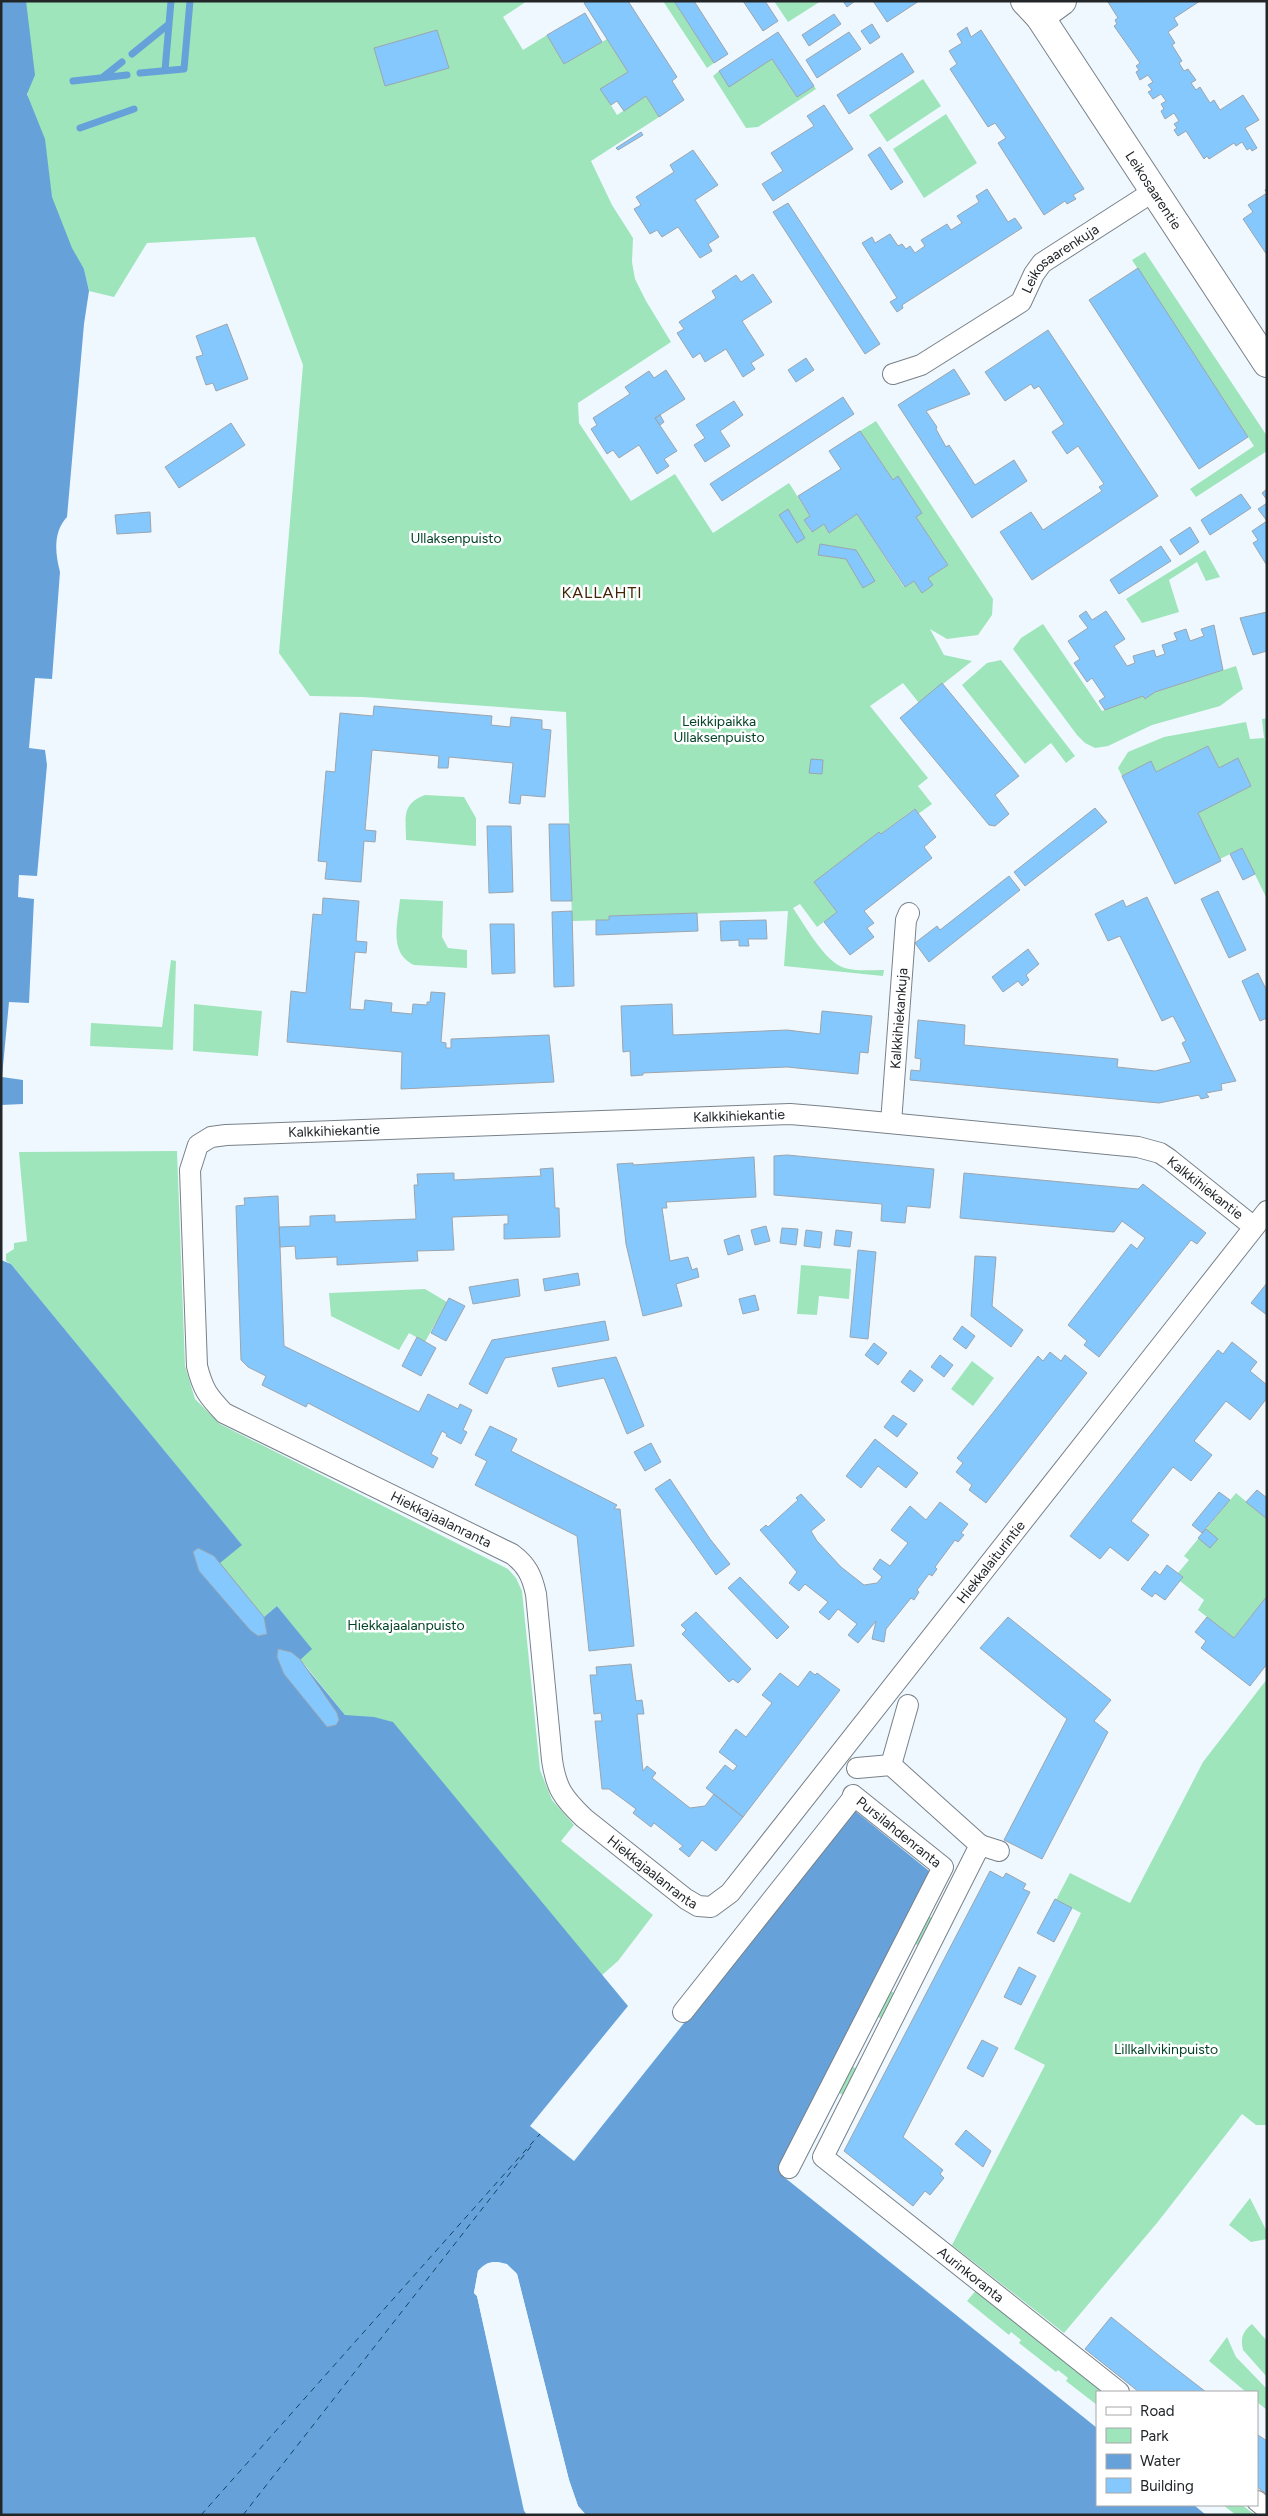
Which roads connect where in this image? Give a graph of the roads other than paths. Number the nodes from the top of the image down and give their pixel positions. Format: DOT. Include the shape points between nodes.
graph roads {
  1 [pos="1062,1"];
  2 [pos="1034,6"];
  3 [pos="1154,191"];
  4 [pos="1267,363"];
  5 [pos="893,374"];
  6 [pos="909,913"];
  7 [pos="891,1123"];
  8 [pos="198,1145"];
  9 [pos="1267,1211"];
  10 [pos="1254,1227"];
  11 [pos="908,1705"];
  12 [pos="891,1765"];
  13 [pos="857,1768"];
  14 [pos="980,1845"];
  15 [pos="999,1851"];
  16 [pos="711,1907"];
  17 [pos="683,2012"];
  18 [pos="789,2168"];
  19 [pos="1118,2391"];
  1 -- 2 [label="street"];
  2 -- 3 [label="street, Leikosaarentie"];
  3 -- 4 [label="street, Leikosaarentie"];
  3 -- 5 [label="street, Leikosaarenkuja" via="1042,264 1021,302 921,365"];
  6 -- 7 [label="street, Kalkkihiekankuja"];
  7 -- 8 [label="street, Kalkkihiekantie" via="790,1114 226,1134 211,1137"];
  7 -- 10 [label="street, Kalkkihiekantie" via="1150,1150 1169,1159"];
  8 -- 16 [label="street, Hiekkajaalanranta" via="190,1170 195,1345 202,1386 208,1397 224,1413 521,1561 529,1571 536,1594 557,1786 584,1818 686,1899 698,1906"];
  9 -- 10 [label="street, Hiekkalaiturintie"];
  10 -- 16 [label="street, Hiekkalaiturintie" via="730,1893"];
  11 -- 12 [label="street"];
  12 -- 13 [label="street"];
  12 -- 14 [label="street"];
  14 -- 15 [label="street"];
  14 -- 19 [label="street, Aurinkoranta" via="823,2157"];
  17 -- 18 [label="street, Pursilahdenranta" via="853,1795 943,1867"];
}
